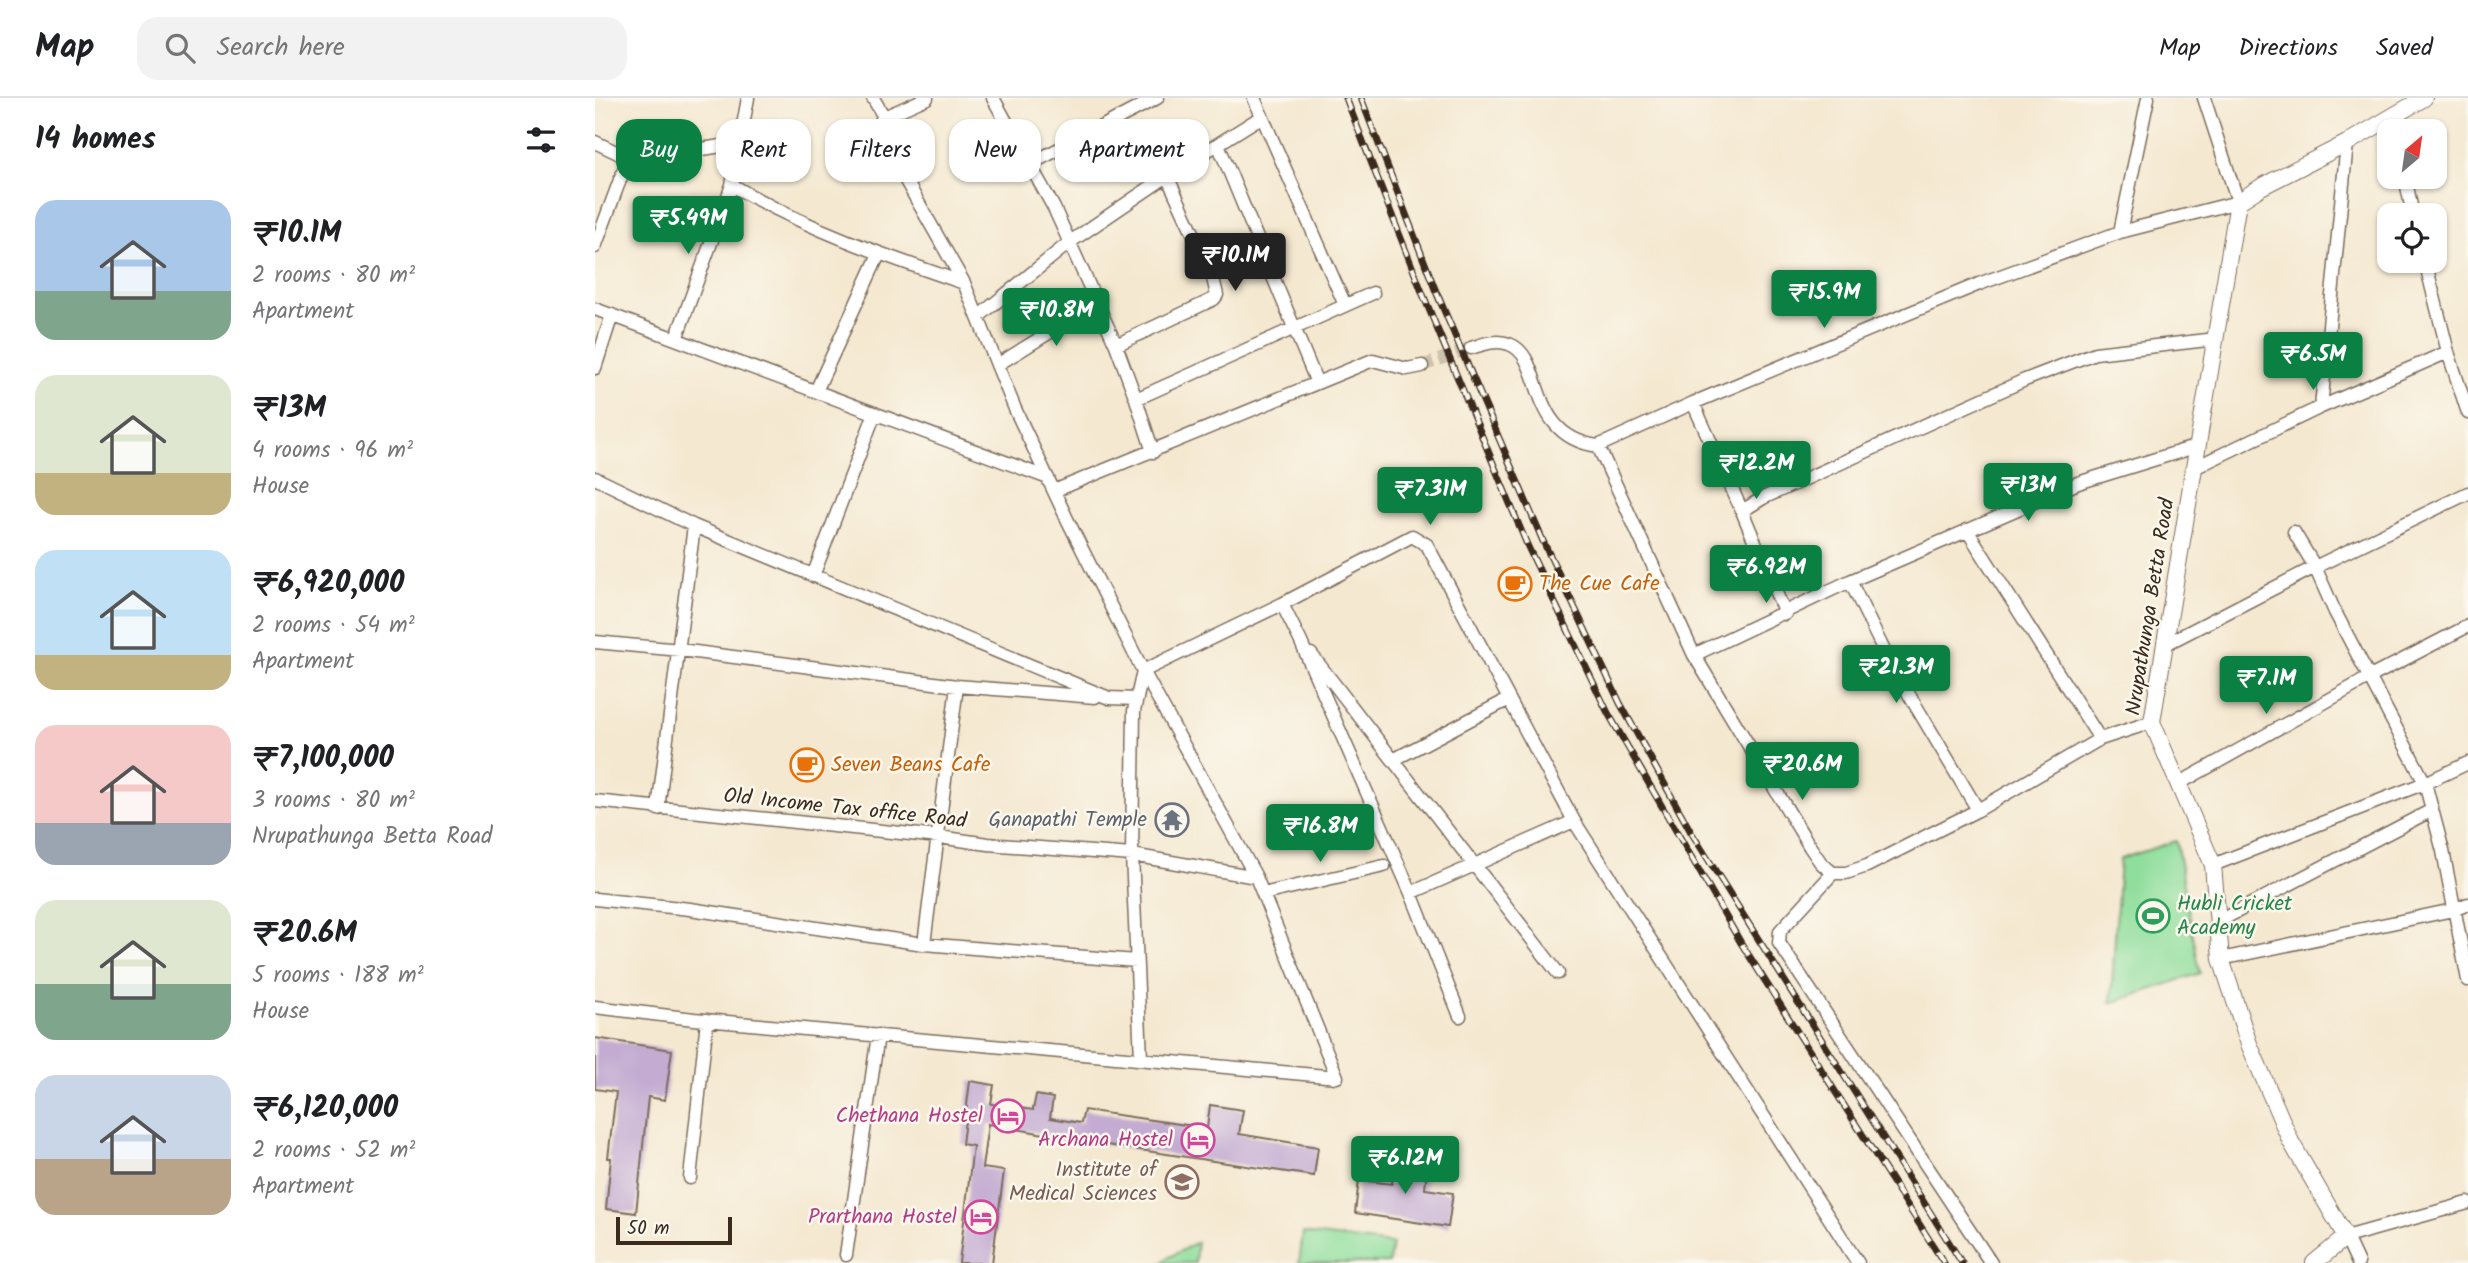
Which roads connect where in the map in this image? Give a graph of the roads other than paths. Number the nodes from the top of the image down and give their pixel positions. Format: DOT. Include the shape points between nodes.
graph roads {
  1 [pos="748,98"];
  2 [pos="873,98"];
  3 [pos="927,98"];
  4 [pos="993,98"];
  5 [pos="1157,98"];
  6 [pos="1254,98"];
  7 [pos="2148,98"];
  8 [pos="2424,98"];
  9 [pos="2206,99"];
  10 [pos="884,117"];
  11 [pos="1261,117"];
  12 [pos="744,119"];
  13 [pos="1005,119"];
  14 [pos="2400,119"];
  15 [pos="2377,131"];
  16 [pos="595,142"];
  17 [pos="2347,143"];
  18 [pos="1218,144"];
  19 [pos="1209,150"];
  20 [pos="616,152"];
  21 [pos="1041,158"];
  22 [pos="619,182"];
  23 [pos="733,182"];
  24 [pos="1039,182"];
  25 [pos="1158,182"];
  26 [pos="1170,182"];
  27 [pos="732,185"];
  28 [pos="2238,202"];
  29 [pos="2120,232"];
  30 [pos="1070,242"];
  31 [pos="595,247"];
  32 [pos="879,254"];
  33 [pos="2428,273"];
  34 [pos="964,283"];
  35 [pos="1373,293"];
  36 [pos="1097,303"];
  37 [pos="1345,305"];
  38 [pos="595,309"];
  39 [pos="612,315"];
  40 [pos="978,317"];
  41 [pos="1294,328"];
  42 [pos="676,339"];
  43 [pos="2216,339"];
  44 [pos="1116,345"];
  45 [pos="1471,348"];
  46 [pos="2448,352"];
  47 [pos="997,365"];
  48 [pos="1422,366"];
  49 [pos="595,368"];
  50 [pos="1317,383"];
  51 [pos="816,391"];
  52 [pos="1136,399"];
  53 [pos="1693,403"];
  54 [pos="2321,407"];
  55 [pos="875,413"];
  56 [pos="2468,413"];
  57 [pos="1598,446"];
  58 [pos="2198,446"];
  59 [pos="1153,452"];
  60 [pos="2194,468"];
  61 [pos="595,478"];
  62 [pos="1048,478"];
  63 [pos="1054,492"];
  64 [pos="2468,493"];
  65 [pos="1742,511"];
  66 [pos="694,526"];
  67 [pos="1968,530"];
  68 [pos="2294,532"];
  69 [pos="2315,567"];
  70 [pos="813,576"];
  71 [pos="1850,581"];
  72 [pos="1282,604"];
  73 [pos="1785,614"];
  74 [pos="2468,626"];
  75 [pos="1300,640"];
  76 [pos="595,642"];
  77 [pos="2164,645"];
  78 [pos="680,650"];
  79 [pos="1694,655"];
  80 [pos="1143,671"];
  81 [pos="2370,677"];
  82 [pos="957,686"];
  83 [pos="1109,698"];
  84 [pos="1137,699"];
  85 [pos="1509,699"];
  86 [pos="2152,722"];
  87 [pos="2100,739"];
  88 [pos="1395,759"];
  89 [pos="2468,763"];
  90 [pos="2425,783"];
  91 [pos="2178,784"];
  92 [pos="595,801"];
  93 [pos="658,809"];
  94 [pos="1978,810"];
  95 [pos="2432,810"];
  96 [pos="1574,821"];
  97 [pos="939,837"];
  98 [pos="1132,855"];
  99 [pos="1476,865"];
  100 [pos="2213,865"];
  101 [pos="1384,866"];
  102 [pos="1833,873"];
  103 [pos="1256,877"];
  104 [pos="1411,893"];
  105 [pos="1263,894"];
  106 [pos="595,900"];
  107 [pos="2468,904"];
  108 [pos="2454,908"];
  109 [pos="2219,921"];
  110 [pos="924,944"];
  111 [pos="2221,959"];
  112 [pos="1136,961"];
  113 [pos="1558,973"];
  114 [pos="2468,981"];
  115 [pos="595,1007"];
  116 [pos="1460,1016"];
  117 [pos="707,1020"];
  118 [pos="878,1035"];
  119 [pos="1141,1058"];
  120 [pos="690,1178"];
  121 [pos="2468,1203"];
  122 [pos="2346,1237"];
  123 [pos="846,1255"];
  124 [pos="1858,1263"];
  125 [pos="1991,1263"];
  126 [pos="2314,1263"];
  127 [pos="2358,1263"];
  1 -- 12 [label="street"];
  2 -- 10 [label="street"];
  3 -- 10 [label="street"];
  4 -- 13 [label="street"];
  5 -- 21 [label="street"];
  6 -- 11 [label="street"];
  7 -- 29 [label="street"];
  8 -- 14 [label="street"];
  9 -- 28 [label="street"];
  10 -- 34 [label="street" via="876,128 881,139"];
  11 -- 18 [label="street"];
  11 -- 37 [label="street"];
  15 -- 17 [label="street"];
  16 -- 20 [label="street"];
  17 -- 28 [label="street"];
  17 -- 54 [label="street"];
  18 -- 19 [label="street"];
  18 -- 41 [label="street"];
  22 -- 31 [label="street"];
  23 -- 27 [label="street"];
  24 -- 30 [label="street"];
  25 -- 30 [label="street"];
  26 -- 44 [label="street" via="1217,295"];
  27 -- 32 [label="street"];
  27 -- 42 [label="street"];
  28 -- 29 [label="street"];
  28 -- 43 [label="street, Nrupathunga Betta Road"];
  29 -- 53 [label="street" via="1979,284"];
  30 -- 36 [label="street"];
  30 -- 40 [label="street"];
  32 -- 34 [label="street"];
  32 -- 51 [label="street"];
  33 -- 46 [label="street"];
  34 -- 40 [label="street"];
  35 -- 37 [label="street"];
  36 -- 44 [label="street"];
  36 -- 47 [label="street"];
  37 -- 41 [label="street"];
  38 -- 39 [label="street"];
  39 -- 42 [label="street"];
  39 -- 49 [label="street"];
  40 -- 47 [label="street"];
  41 -- 50 [label="street"];
  41 -- 52 [label="street"];
  42 -- 51 [label="street"];
  43 -- 58 [label="street, Nrupathunga Betta Road"];
  43 -- 65 [label="street" via="2095,353 2025,380"];
  44 -- 52 [label="street"];
  45 -- 57 [label="street" via="1495,342 1516,348 1555,424 1584,444"];
  46 -- 54 [label="street"];
  46 -- 56 [label="street"];
  47 -- 62 [label="street"];
  48 -- 50 [label="street" via="1407,369 1373,360"];
  50 -- 59 [label="street"];
  51 -- 55 [label="street"];
  52 -- 59 [label="street"];
  53 -- 57 [label="street"];
  53 -- 65 [label="street"];
  54 -- 60 [label="street"];
  55 -- 62 [label="street"];
  55 -- 70 [label="street"];
  57 -- 79 [label="street"];
  58 -- 60 [label="street, Nrupathunga Betta Road"];
  58 -- 67 [label="street" via="2078,484"];
  59 -- 63 [label="street"];
  60 -- 77 [label="street, Nrupathunga Betta Road"];
  61 -- 66 [label="street"];
  62 -- 63 [label="street"];
  63 -- 80 [label="street"];
  64 -- 69 [label="street"];
  65 -- 73 [label="street"];
  66 -- 70 [label="street"];
  66 -- 78 [label="street"];
  67 -- 71 [label="street"];
  67 -- 87 [label="street"];
  68 -- 69 [label="street"];
  69 -- 77 [label="street"];
  69 -- 81 [label="street"];
  70 -- 83 [label="street"];
  71 -- 73 [label="street"];
  71 -- 94 [label="street" via="1889,661"];
  72 -- 75 [label="street"];
  72 -- 80 [label="street"];
  72 -- 85 [label="street" via="1412,536 1427,545"];
  73 -- 79 [label="street"];
  74 -- 81 [label="street"];
  75 -- 88 [label="street"];
  75 -- 104 [label="street"];
  76 -- 78 [label="street"];
  77 -- 86 [label="street, Nrupathunga Betta Road"];
  78 -- 82 [label="street"];
  78 -- 93 [label="street"];
  79 -- 102 [label="street" via="1810,847"];
  80 -- 84 [label="street"];
  80 -- 103 [label="street"];
  81 -- 90 [label="street"];
  81 -- 91 [label="street"];
  82 -- 83 [label="street"];
  82 -- 97 [label="street"];
  83 -- 84 [label="street"];
  84 -- 98 [label="street"];
  85 -- 88 [label="street"];
  85 -- 96 [label="street"];
  86 -- 87 [label="street"];
  86 -- 91 [label="street, Nrupathunga Betta Road"];
  87 -- 94 [label="street"];
  88 -- 99 [label="street"];
  89 -- 90 [label="street"];
  90 -- 95 [label="street"];
  90 -- 100 [label="street"];
  91 -- 100 [label="street, Nrupathunga Betta Road"];
  92 -- 93 [label="street, Old Income Tax office Road"];
  93 -- 97 [label="street, Old Income Tax office Road"];
  94 -- 102 [label="street" via="1867,866"];
  95 -- 108 [label="street"];
  95 -- 109 [label="street"];
  96 -- 99 [label="street"];
  96 -- 124 [label="street"];
  97 -- 98 [label="street, Old Income Tax office Road"];
  97 -- 110 [label="street"];
  98 -- 103 [label="street, Old Income Tax office Road"];
  98 -- 112 [label="street"];
  99 -- 104 [label="street"];
  99 -- 113 [label="street"];
  100 -- 109 [label="street, Nrupathunga Betta Road"];
  101 -- 105 [label="street"];
  102 -- 125 [label="street" via="1780,931 1779,943"];
  103 -- 105 [label="street"];
  104 -- 116 [label="street"];
  105 -- 119 [label="street" via="1337,1077"];
  106 -- 110 [label="street" via="690,909"];
  107 -- 108 [label="street"];
  108 -- 111 [label="street"];
  108 -- 114 [label="street"];
  109 -- 111 [label="street, Nrupathunga Betta Road"];
  110 -- 112 [label="street"];
  111 -- 122 [label="street, Nrupathunga Betta Road" via="2249,1044 2291,1142"];
  112 -- 119 [label="street"];
  115 -- 117 [label="street"];
  117 -- 118 [label="street"];
  117 -- 120 [label="street"];
  118 -- 119 [label="street"];
  118 -- 123 [label="street"];
  121 -- 122 [label="street"];
  122 -- 126 [label="street"];
  122 -- 127 [label="street"];
}
